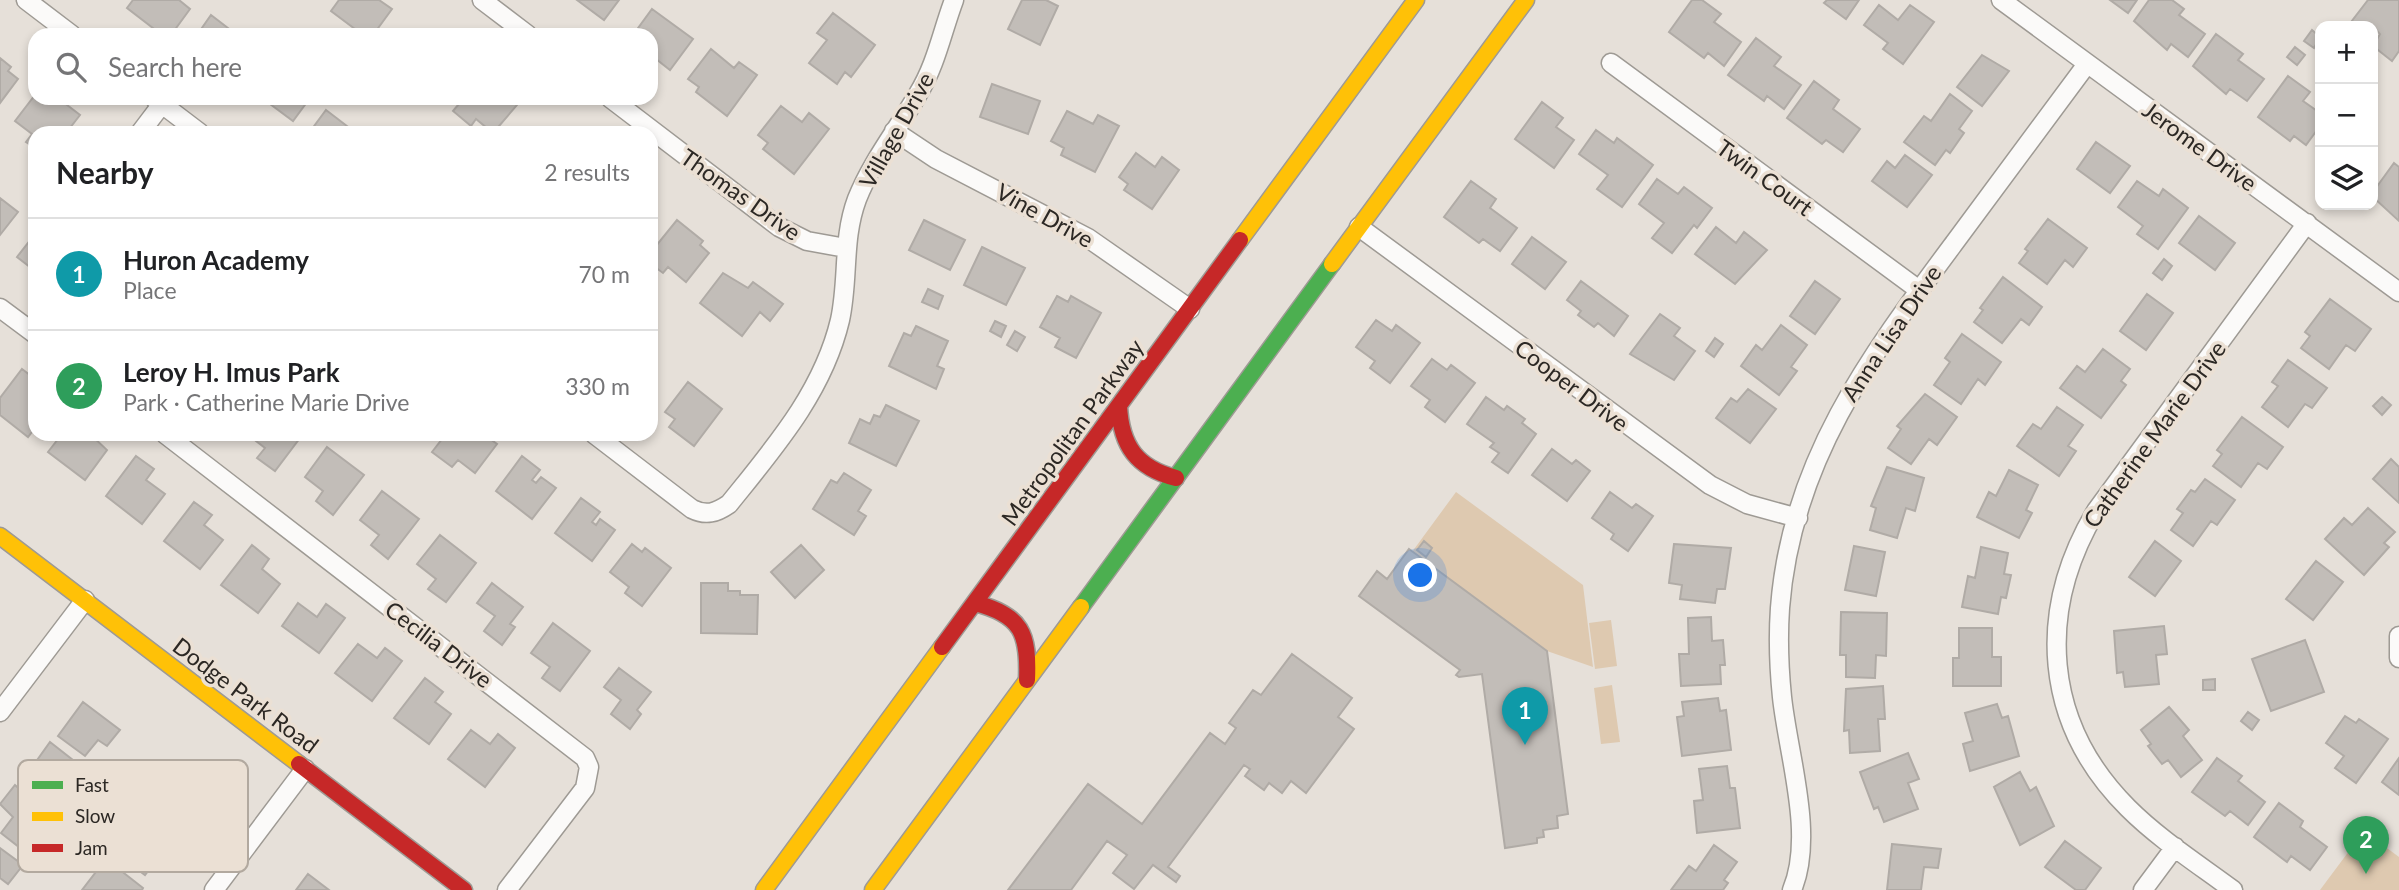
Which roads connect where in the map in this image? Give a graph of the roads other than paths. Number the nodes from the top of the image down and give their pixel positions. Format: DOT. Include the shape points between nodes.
graph roads {
  1 [pos="26,0"];
  2 [pos="482,0"];
  3 [pos="954,0"];
  4 [pos="1416,0"];
  5 [pos="1526,0"];
  6 [pos="2001,0"];
  7 [pos="63,28"];
  8 [pos="519,28"];
  9 [pos="1611,63"];
  10 [pos="2087,64"];
  11 [pos="156,105"];
  12 [pos="163,105"];
  13 [pos="619,105"];
  14 [pos="144,126"];
  15 [pos="191,126"];
  16 [pos="647,126"];
  17 [pos="894,131"];
  18 [pos="658,135"];
  19 [pos="2307,223"];
  20 [pos="1359,227"];
  21 [pos="846,248"];
  22 [pos="1919,290"];
  23 [pos="2399,292"];
  24 [pos="0,308"];
  25 [pos="1190,309"];
  26 [pos="28,329"];
  27 [pos="1119,406"];
  28 [pos="174,441"];
  29 [pos="603,441"];
  30 [pos="1176,478"];
  31 [pos="1798,518"];
  32 [pos="0,536"];
  33 [pos="85,600"];
  34 [pos="975,603"];
  35 [pos="1027,680"];
  36 [pos="0,712"];
  37 [pos="305,769"];
  38 [pos="248,845"];
  39 [pos="2175,847"];
  40 [pos="228,872"];
  41 [pos="214,890"];
  42 [pos="464,890"];
  43 [pos="507,890"];
  44 [pos="764,890"];
  45 [pos="873,890"];
  46 [pos="1792,890"];
  47 [pos="2143,890"];
  48 [pos="2233,890"];
  1 -- 7 [label="street"];
  2 -- 8 [label="street"];
  3 -- 17 [label="street, Village Drive" via="929,73"];
  4 -- 25 [label="main road, Metropolitan Parkway"];
  5 -- 20 [label="main road"];
  6 -- 10 [label="street, Jerome Drive"];
  9 -- 22 [label="street, Twin Court"];
  10 -- 19 [label="street, Jerome Drive"];
  10 -- 22 [label="street, Anna Lisa Drive"];
  11 -- 14 [label="street"];
  12 -- 15 [label="street"];
  13 -- 16 [label="street, Thomas Drive"];
  17 -- 21 [label="street, Village Drive" via="858,199"];
  17 -- 25 [label="street, Vine Drive" via="936,159 1088,238"];
  18 -- 21 [label="street, Thomas Drive" via="779,227 807,241"];
  19 -- 23 [label="street, Jerome Drive"];
  19 -- 39 [label="street, Catherine Marie Drive" via="2096,511 2069,563 2062,592 2056,629 2057,668 2078,739 2109,788"];
  20 -- 30 [label="main road"];
  20 -- 31 [label="street, Cooper Drive" via="1710,485 1747,504"];
  21 -- 29 [label="street, Village Drive" via="841,316 815,389 729,504 713,513 692,509"];
  22 -- 31 [label="street, Anna Lisa Drive" via="1846,398 1818,455"];
  24 -- 26 [label="street"];
  25 -- 27 [label="main road, Metropolitan Parkway"];
  27 -- 30 [label="main road" via="1119,426 1131,456 1150,471"];
  27 -- 34 [label="main road, Metropolitan Parkway"];
  28 -- 43 [label="street, Cecilia Drive" via="585,758 589,767 585,788"];
  30 -- 35 [label="main road"];
  31 -- 46 [label="street, Anna Lisa Drive" via="1782,581 1780,611 1782,696 1801,832 1798,875"];
  32 -- 33 [label="main road, Dodge Park Road"];
  33 -- 36 [label="street"];
  33 -- 37 [label="main road, Dodge Park Road"];
  34 -- 35 [label="main road" via="1001,610 1018,623 1027,648"];
  34 -- 44 [label="main road, Metropolitan Parkway"];
  35 -- 45 [label="main road"];
  37 -- 38 [label="street"];
  37 -- 42 [label="main road, Dodge Park Road"];
  39 -- 47 [label="street"];
  39 -- 48 [label="street, Catherine Marie Drive"];
  40 -- 41 [label="street"];
}
